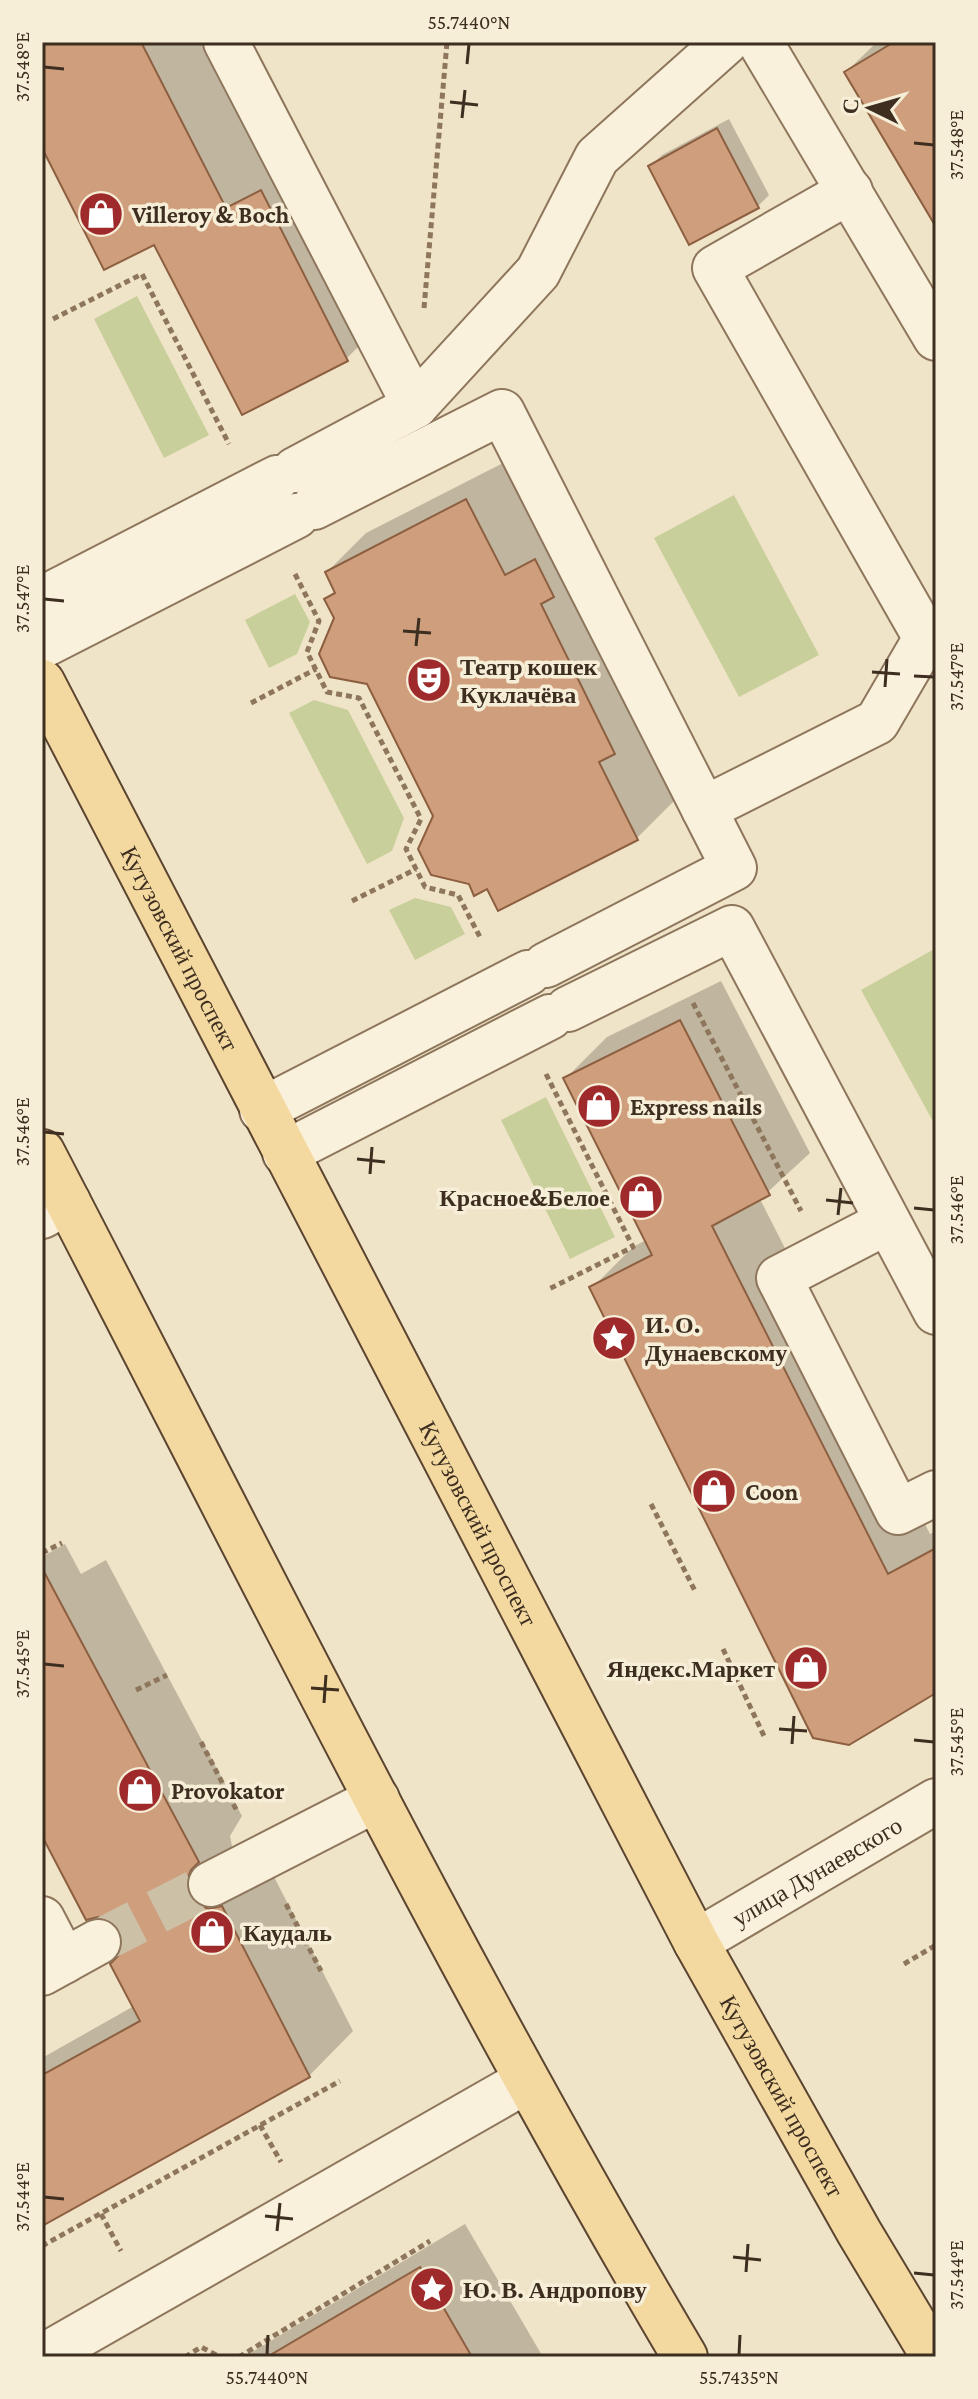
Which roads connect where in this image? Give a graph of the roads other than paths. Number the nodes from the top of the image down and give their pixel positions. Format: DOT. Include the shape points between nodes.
graph roads {
  1 [pos="226,42"];
  2 [pos="726,42"];
  3 [pos="760,42"];
  4 [pos="850,191"];
  5 [pos="936,338"];
  6 [pos="415,406"];
  7 [pos="295,493"];
  8 [pos="42,599"];
  9 [pos="931,635"];
  10 [pos="42,646"];
  11 [pos="42,682"];
  12 [pos="704,809"];
  13 [pos="262,1110"];
  14 [pos="42,1152"];
  15 [pos="285,1153"];
  16 [pos="55,1209"];
  17 [pos="887,1222"];
  18 [pos="936,1312"];
  19 [pos="936,1493"];
  20 [pos="377,1799"];
  21 [pos="936,1801"];
  22 [pos="211,1884"];
  23 [pos="42,1919"];
  24 [pos="696,1942"];
  25 [pos="68,1958"];
  26 [pos="526,2081"];
  27 [pos="42,2357"];
  28 [pos="685,2357"];
  29 [pos="934,2357"];
  1 -- 6 [label="street"];
  2 -- 6 [label="street" via="597,157 538,272"];
  3 -- 4 [label="street"];
  4 -- 5 [label="street"];
  4 -- 9 [label="street" via="715,268"];
  6 -- 7 [label="street"];
  7 -- 8 [label="street"];
  7 -- 10 [label="street"];
  7 -- 12 [label="street" via="502,412"];
  9 -- 12 [label="street" via="877,722"];
  11 -- 13 [label="main road, Кутузовский проспект"];
  12 -- 13 [label="street" via="734,868"];
  13 -- 15 [label="main road, Кутузовский проспект"];
  14 -- 16 [label="main road"];
  15 -- 17 [label="street" via="732,928"];
  15 -- 24 [label="main road, Кутузовский проспект"];
  16 -- 20 [label="main road"];
  17 -- 18 [label="street"];
  17 -- 19 [label="street" via="779,1278 898,1512"];
  20 -- 22 [label="street"];
  20 -- 26 [label="main road"];
  21 -- 24 [label="street, улица Дунаевского"];
  23 -- 25 [label="street"];
  24 -- 29 [label="main road, Кутузовский проспект"];
  26 -- 27 [label="street"];
  26 -- 28 [label="main road"];
}
